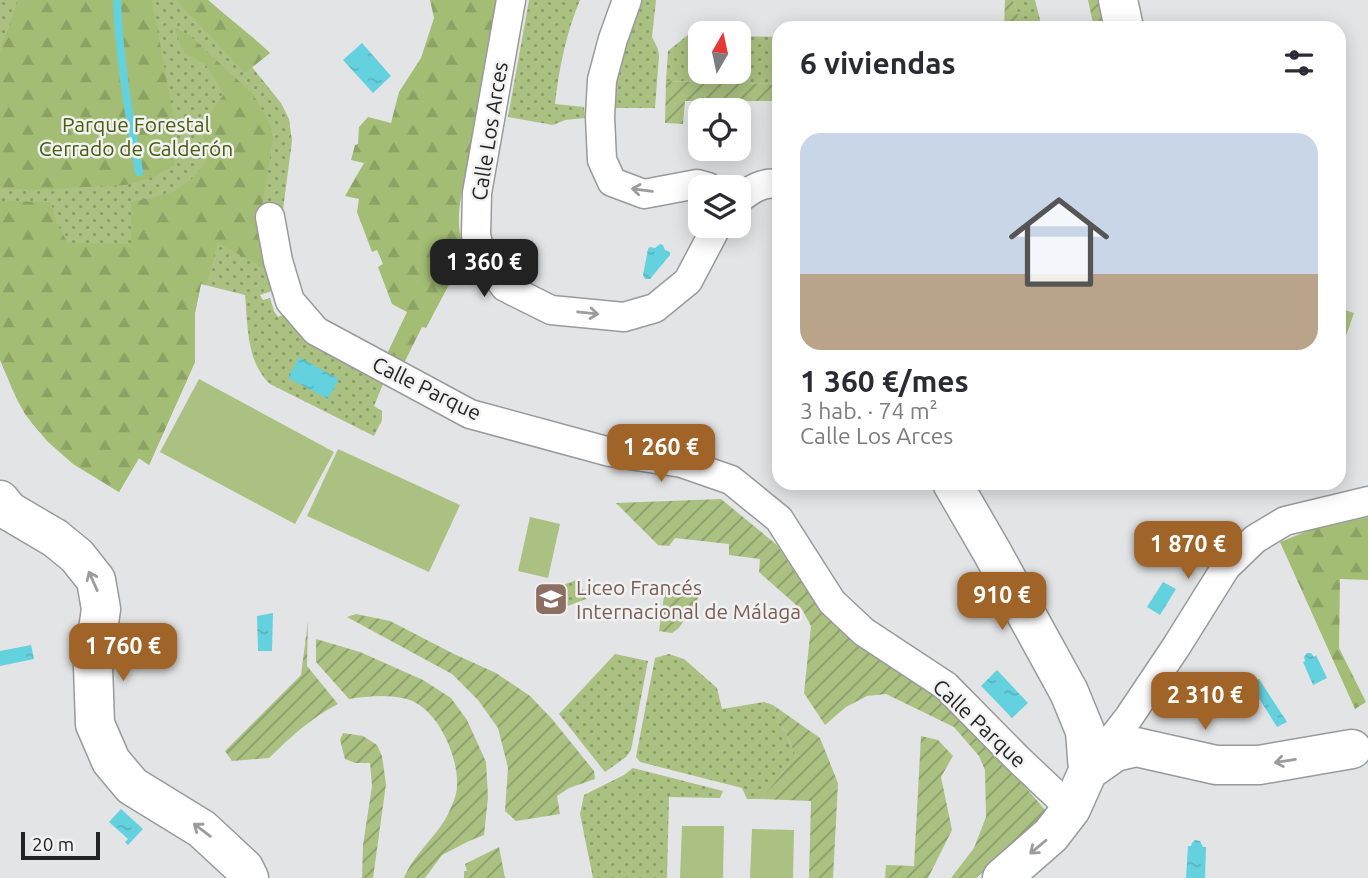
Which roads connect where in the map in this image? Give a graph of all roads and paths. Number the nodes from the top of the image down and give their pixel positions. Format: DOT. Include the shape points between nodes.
graph roads {
  1 [pos="510,0"];
  2 [pos="627,0"];
  3 [pos="1118,0"];
  4 [pos="1122,21"];
  5 [pos="772,183"];
  6 [pos="688,186"];
  7 [pos="751,189"];
  8 [pos="270,217"];
  9 [pos="711,238"];
  10 [pos="956,490"];
  11 [pos="0,500"];
  12 [pos="1368,501"];
  13 [pos="1363,748"];
  14 [pos="1088,771"];
  15 [pos="1071,809"];
  16 [pos="249,878"];
  17 [pos="1002,878"];
  1 -- 9 [label="street, Calle Los Arces, one-way" via="477,193 476,234 480,252 505,288 551,310 624,317 656,308 688,281"];
  6 -- 2 [label="street, one-way" via="644,194 612,182 602,160 603,80"];
  3 -- 4 [label="street"];
  5 -- 7 [label="street"];
  8 -- 15 [label="street, Calle Parque" via="290,301 316,331 470,414 610,452 682,463 731,480 779,519 832,602 864,632 946,686"];
  10 -- 14 [label="street" via="1069,692 1085,731"];
  16 -- 11 [label="street, one-way" via="202,829 132,786 111,761 94,724 93,666 101,609 96,580 77,556 9,511"];
  12 -- 14 [label="street" via="1285,521 1255,539 1226,567 1129,717"];
  13 -- 14 [label="street, one-way" via="1259,765 1216,765 1136,747 1115,752"];
  14 -- 15 [label="street"];
  15 -- 17 [label="street, one-way" via="1051,835"];
}
